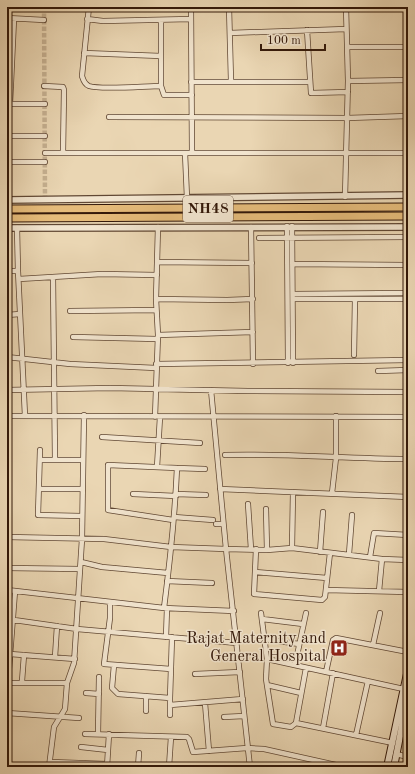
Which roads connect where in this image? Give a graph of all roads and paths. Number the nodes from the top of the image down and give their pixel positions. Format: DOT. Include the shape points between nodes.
graph roads {
  1 [pos="89,7"];
  2 [pos="191,7"];
  3 [pos="229,7"];
  4 [pos="394,7"];
  5 [pos="346,8"];
  6 [pos="7,18"];
  7 [pos="14,19"];
  8 [pos="191,19"];
  9 [pos="44,20"];
  10 [pos="87,20"];
  11 [pos="161,20"];
  12 [pos="346,28"];
  13 [pos="307,30"];
  14 [pos="230,33"];
  15 [pos="347,47"];
  16 [pos="408,47"];
  17 [pos="84,53"];
  18 [pos="161,56"];
  19 [pos="408,80"];
  20 [pos="231,81"];
  21 [pos="348,81"];
  22 [pos="192,82"];
  23 [pos="309,82"];
  24 [pos="44,86"];
  25 [pos="161,86"];
  26 [pos="348,92"];
  27 [pos="192,95"];
  28 [pos="8,104"];
  29 [pos="45,104"];
  30 [pos="408,116"];
  31 [pos="108,117"];
  32 [pos="192,118"];
  33 [pos="347,118"];
  34 [pos="7,136"];
  35 [pos="45,136"];
  36 [pos="45,153"];
  37 [pos="63,153"];
  38 [pos="185,153"];
  39 [pos="192,153"];
  40 [pos="346,153"];
  41 [pos="408,153"];
  42 [pos="7,162"];
  43 [pos="45,162"];
  44 [pos="408,195"];
  45 [pos="345,197"];
  46 [pos="187,198"];
  47 [pos="7,200"];
  48 [pos="408,207"];
  49 [pos="7,210"];
  50 [pos="408,216"];
  51 [pos="7,218"];
  52 [pos="290,226"];
  53 [pos="158,227"];
  54 [pos="251,227"];
  55 [pos="408,227"];
  56 [pos="7,228"];
  57 [pos="17,228"];
  58 [pos="408,237"];
  59 [pos="260,238"];
  60 [pos="290,238"];
  61 [pos="156,262"];
  62 [pos="252,263"];
  63 [pos="293,264"];
  64 [pos="406,264"];
  65 [pos="7,271"];
  66 [pos="18,271"];
  67 [pos="157,275"];
  68 [pos="53,278"];
  69 [pos="19,279"];
  70 [pos="408,293"];
  71 [pos="294,297"];
  72 [pos="156,299"];
  73 [pos="253,299"];
  74 [pos="355,299"];
  75 [pos="408,299"];
  76 [pos="156,310"];
  77 [pos="70,311"];
  78 [pos="20,314"];
  79 [pos="7,315"];
  80 [pos="253,332"];
  81 [pos="74,337"];
  82 [pos="157,337"];
  83 [pos="354,356"];
  84 [pos="7,357"];
  85 [pos="22,358"];
  86 [pos="408,360"];
  87 [pos="55,362"];
  88 [pos="291,363"];
  89 [pos="253,364"];
  90 [pos="156,366"];
  91 [pos="408,370"];
  92 [pos="378,371"];
  93 [pos="54,389"];
  94 [pos="155,389"];
  95 [pos="7,390"];
  96 [pos="24,390"];
  97 [pos="211,390"];
  98 [pos="408,392"];
  99 [pos="84,415"];
  100 [pos="7,416"];
  101 [pos="25,416"];
  102 [pos="54,416"];
  103 [pos="212,416"];
  104 [pos="336,416"];
  105 [pos="157,417"];
  106 [pos="408,417"];
  107 [pos="102,437"];
  108 [pos="159,440"];
  109 [pos="200,443"];
  110 [pos="40,450"];
  111 [pos="224,455"];
  112 [pos="336,458"];
  113 [pos="408,459"];
  114 [pos="40,460"];
  115 [pos="55,460"];
  116 [pos="83,460"];
  117 [pos="157,467"];
  118 [pos="177,468"];
  119 [pos="205,469"];
  120 [pos="40,489"];
  121 [pos="220,489"];
  122 [pos="82,490"];
  123 [pos="293,492"];
  124 [pos="332,493"];
  125 [pos="133,494"];
  126 [pos="176,495"];
  127 [pos="206,495"];
  128 [pos="408,497"];
  129 [pos="248,504"];
  130 [pos="266,510"];
  131 [pos="323,512"];
  132 [pos="352,515"];
  133 [pos="81,516"];
  134 [pos="174,518"];
  135 [pos="223,524"];
  136 [pos="408,535"];
  137 [pos="7,537"];
  138 [pos="82,539"];
  139 [pos="171,547"];
  140 [pos="292,548"];
  141 [pos="226,549"];
  142 [pos="254,549"];
  143 [pos="268,550"];
  144 [pos="320,552"];
  145 [pos="330,553"];
  146 [pos="349,554"];
  147 [pos="370,557"];
  148 [pos="382,559"];
  149 [pos="408,560"];
  150 [pos="81,562"];
  151 [pos="7,568"];
  152 [pos="80,569"];
  153 [pos="255,572"];
  154 [pos="168,573"];
  155 [pos="327,578"];
  156 [pos="167,581"];
  157 [pos="212,583"];
  158 [pos="7,590"];
  159 [pos="14,590"];
  160 [pos="326,590"];
  161 [pos="379,591"];
  162 [pos="408,592"];
  163 [pos="79,598"];
  164 [pos="110,602"];
  165 [pos="166,608"];
  166 [pos="234,611"];
  167 [pos="261,613"];
  168 [pos="306,613"];
  169 [pos="380,613"];
  170 [pos="262,619"];
  171 [pos="9,620"];
  172 [pos="303,624"];
  173 [pos="56,626"];
  174 [pos="77,629"];
  175 [pos="108,632"];
  176 [pos="169,637"];
  177 [pos="264,639"];
  178 [pos="237,643"];
  179 [pos="299,644"];
  180 [pos="373,645"];
  181 [pos="408,652"];
  182 [pos="10,654"];
  183 [pos="24,655"];
  184 [pos="55,658"];
  185 [pos="75,659"];
  186 [pos="267,660"];
  187 [pos="114,665"];
  188 [pos="295,666"];
  189 [pos="306,668"];
  190 [pos="171,669"];
  191 [pos="408,669"];
  192 [pos="240,672"];
  193 [pos="326,672"];
  194 [pos="333,673"];
  195 [pos="195,674"];
  196 [pos="99,677"];
  197 [pos="22,681"];
  198 [pos="368,681"];
  199 [pos="8,683"];
  200 [pos="67,683"];
  201 [pos="267,685"];
  202 [pos="406,689"];
  203 [pos="86,693"];
  204 [pos="301,693"];
  205 [pos="99,694"];
  206 [pos="7,695"];
  207 [pos="408,695"];
  208 [pos="146,696"];
  209 [pos="170,698"];
  210 [pos="243,700"];
  211 [pos="205,703"];
  212 [pos="170,704"];
  213 [pos="146,711"];
  214 [pos="7,713"];
  215 [pos="170,714"];
  216 [pos="244,716"];
  217 [pos="224,717"];
  218 [pos="60,718"];
  219 [pos="79,718"];
  220 [pos="296,723"];
  221 [pos="405,725"];
  222 [pos="323,728"];
  223 [pos="85,734"];
  224 [pos="98,734"];
  225 [pos="110,734"];
  226 [pos="356,735"];
  227 [pos="171,737"];
  228 [pos="394,743"];
  229 [pos="81,747"];
  230 [pos="247,748"];
  231 [pos="108,750"];
  232 [pos="209,751"];
  233 [pos="139,754"];
  234 [pos="396,754"];
  235 [pos="408,757"];
  236 [pos="312,760"];
  237 [pos="51,762"];
  238 [pos="7,766"];
  239 [pos="107,766"];
  240 [pos="33,767"];
  241 [pos="49,767"];
  242 [pos="138,767"];
  243 [pos="168,767"];
  244 [pos="250,767"];
  245 [pos="311,767"];
  246 [pos="345,767"];
  247 [pos="387,767"];
  248 [pos="394,767"];
  1 -- 10 [label="street"];
  2 -- 8 [label="street"];
  3 -- 14 [label="street"];
  4 -- 5 [label="street"];
  5 -- 12 [label="street"];
  6 -- 7 [label="street"];
  7 -- 9 [label="street"];
  7 -- 28 [label="street"];
  8 -- 11 [label="street"];
  8 -- 22 [label="street"];
  10 -- 11 [label="street"];
  10 -- 17 [label="street"];
  11 -- 18 [label="street"];
  12 -- 13 [label="street"];
  12 -- 15 [label="street"];
  13 -- 14 [label="street"];
  13 -- 23 [label="street"];
  14 -- 20 [label="street"];
  15 -- 16 [label="street"];
  15 -- 21 [label="street"];
  17 -- 18 [label="street"];
  17 -- 25 [label="street" via="82,76 88,86"];
  18 -- 25 [label="street"];
  19 -- 21 [label="street"];
  20 -- 22 [label="street"];
  20 -- 23 [label="street"];
  21 -- 26 [label="street"];
  22 -- 27 [label="street"];
  23 -- 26 [label="street" via="313,94"];
  24 -- 37 [label="street" via="63,87 64,90"];
  25 -- 27 [label="street" via="164,95"];
  26 -- 33 [label="street"];
  27 -- 32 [label="street"];
  28 -- 29 [label="street"];
  30 -- 33 [label="street"];
  31 -- 32 [label="street"];
  32 -- 33 [label="street"];
  32 -- 39 [label="street"];
  33 -- 40 [label="street"];
  34 -- 35 [label="street"];
  36 -- 37 [label="street"];
  37 -- 38 [label="street"];
  38 -- 39 [label="street"];
  38 -- 46 [label="street"];
  39 -- 40 [label="street"];
  40 -- 41 [label="street"];
  40 -- 45 [label="street"];
  42 -- 43 [label="street"];
  44 -- 45 [label="street"];
  45 -- 46 [label="street"];
  46 -- 47 [label="street"];
  48 -- 49 [label="highway, NH48"];
  50 -- 51 [label="highway, NH48"];
  52 -- 54 [label="street"];
  52 -- 55 [label="street"];
  52 -- 60 [label="street"];
  53 -- 54 [label="street"];
  53 -- 57 [label="street"];
  53 -- 61 [label="street"];
  54 -- 62 [label="street"];
  56 -- 57 [label="street"];
  57 -- 66 [label="street"];
  58 -- 60 [label="street"];
  59 -- 60 [label="street"];
  60 -- 63 [label="street"];
  60 -- 88 [label="street"];
  61 -- 62 [label="street"];
  61 -- 67 [label="street"];
  62 -- 73 [label="street"];
  63 -- 64 [label="street"];
  63 -- 71 [label="street"];
  65 -- 66 [label="street"];
  66 -- 69 [label="street"];
  67 -- 68 [label="street" via="102,274"];
  67 -- 72 [label="street"];
  68 -- 69 [label="street"];
  68 -- 87 [label="street"];
  69 -- 78 [label="street"];
  70 -- 71 [label="street"];
  71 -- 74 [label="street"];
  71 -- 88 [label="street"];
  72 -- 73 [label="street"];
  72 -- 76 [label="street"];
  73 -- 80 [label="street"];
  74 -- 75 [label="street"];
  74 -- 83 [label="street"];
  76 -- 77 [label="street"];
  76 -- 82 [label="street"];
  78 -- 79 [label="street"];
  78 -- 85 [label="street"];
  80 -- 82 [label="street"];
  80 -- 89 [label="street"];
  81 -- 82 [label="street"];
  82 -- 90 [label="street"];
  84 -- 85 [label="street"];
  85 -- 87 [label="street"];
  85 -- 96 [label="street"];
  86 -- 88 [label="street"];
  87 -- 90 [label="street"];
  87 -- 93 [label="street"];
  88 -- 89 [label="street"];
  89 -- 90 [label="street"];
  90 -- 94 [label="street"];
  91 -- 92 [label="street"];
  93 -- 94 [label="street"];
  93 -- 96 [label="street"];
  93 -- 102 [label="street"];
  94 -- 97 [label="street"];
  94 -- 105 [label="street"];
  95 -- 96 [label="street"];
  96 -- 101 [label="street"];
  97 -- 98 [label="street"];
  97 -- 103 [label="street"];
  99 -- 102 [label="street"];
  99 -- 105 [label="street"];
  99 -- 116 [label="street"];
  100 -- 101 [label="street"];
  101 -- 102 [label="street"];
  102 -- 115 [label="street"];
  103 -- 104 [label="street"];
  103 -- 105 [label="street"];
  103 -- 121 [label="street"];
  104 -- 106 [label="street"];
  104 -- 112 [label="street"];
  105 -- 108 [label="street"];
  107 -- 108 [label="street"];
  108 -- 109 [label="street"];
  108 -- 117 [label="street"];
  110 -- 114 [label="street"];
  111 -- 112 [label="street" via="281,454"];
  112 -- 113 [label="street"];
  112 -- 124 [label="street"];
  114 -- 115 [label="street"];
  114 -- 120 [label="street"];
  115 -- 116 [label="street"];
  116 -- 122 [label="street"];
  117 -- 118 [label="street"];
  117 -- 134 [label="street" via="108,465 108,510"];
  118 -- 119 [label="street"];
  118 -- 126 [label="street"];
  120 -- 122 [label="street"];
  120 -- 133 [label="street" via="40,517"];
  121 -- 123 [label="street"];
  121 -- 135 [label="street"];
  122 -- 133 [label="street"];
  123 -- 124 [label="street"];
  123 -- 140 [label="street"];
  124 -- 128 [label="street"];
  125 -- 126 [label="street"];
  126 -- 127 [label="street"];
  126 -- 134 [label="street"];
  129 -- 142 [label="street"];
  130 -- 143 [label="street"];
  131 -- 144 [label="street"];
  132 -- 146 [label="street"];
  133 -- 138 [label="street"];
  134 -- 135 [label="street"];
  134 -- 139 [label="street"];
  135 -- 141 [label="street"];
  136 -- 147 [label="street" via="374,533"];
  137 -- 138 [label="street"];
  138 -- 139 [label="street"];
  138 -- 150 [label="street"];
  139 -- 141 [label="street"];
  139 -- 154 [label="street"];
  140 -- 143 [label="street"];
  140 -- 144 [label="street"];
  141 -- 142 [label="street"];
  141 -- 166 [label="street"];
  142 -- 143 [label="street"];
  142 -- 153 [label="street"];
  144 -- 145 [label="street"];
  145 -- 146 [label="street"];
  145 -- 155 [label="street"];
  146 -- 147 [label="street"];
  147 -- 148 [label="street"];
  148 -- 149 [label="street"];
  148 -- 161 [label="street"];
  150 -- 152 [label="street"];
  150 -- 154 [label="street" via="102,568"];
  151 -- 152 [label="street"];
  152 -- 163 [label="street"];
  153 -- 155 [label="street"];
  153 -- 160 [label="street" via="254,594 322,600"];
  154 -- 156 [label="street"];
  155 -- 160 [label="street"];
  156 -- 157 [label="street"];
  156 -- 165 [label="street"];
  158 -- 159 [label="street"];
  159 -- 163 [label="street"];
  159 -- 171 [label="street"];
  160 -- 161 [label="street"];
  161 -- 162 [label="street"];
  163 -- 164 [label="street"];
  163 -- 174 [label="street"];
  164 -- 165 [label="street"];
  164 -- 175 [label="street"];
  165 -- 166 [label="street"];
  165 -- 176 [label="street"];
  166 -- 178 [label="street"];
  167 -- 170 [label="street"];
  168 -- 172 [label="street"];
  169 -- 180 [label="street"];
  170 -- 172 [label="street"];
  170 -- 177 [label="street"];
  171 -- 173 [label="street"];
  171 -- 182 [label="street"];
  172 -- 179 [label="street"];
  173 -- 174 [label="street"];
  173 -- 184 [label="street"];
  174 -- 175 [label="street"];
  174 -- 185 [label="street"];
  175 -- 176 [label="street"];
  175 -- 187 [label="street" via="104,664"];
  176 -- 178 [label="street"];
  176 -- 190 [label="street"];
  177 -- 179 [label="street"];
  177 -- 186 [label="street"];
  178 -- 192 [label="street"];
  179 -- 188 [label="street"];
  180 -- 181 [label="street"];
  180 -- 193 [label="street" via="336,638"];
  182 -- 183 [label="street"];
  182 -- 199 [label="street"];
  183 -- 184 [label="street"];
  183 -- 197 [label="street"];
  184 -- 185 [label="street"];
  185 -- 200 [label="street"];
  186 -- 188 [label="street"];
  186 -- 201 [label="street"];
  187 -- 190 [label="street"];
  187 -- 208 [label="street" via="112,688 118,694"];
  188 -- 189 [label="street"];
  189 -- 193 [label="street"];
  189 -- 204 [label="street"];
  190 -- 209 [label="street"];
  191 -- 202 [label="main road"];
  192 -- 195 [label="street"];
  192 -- 210 [label="street"];
  193 -- 194 [label="street"];
  194 -- 198 [label="street"];
  194 -- 222 [label="street"];
  196 -- 205 [label="street"];
  197 -- 199 [label="street"];
  197 -- 200 [label="street"];
  198 -- 202 [label="street"];
  198 -- 226 [label="street"];
  199 -- 206 [label="street"];
  200 -- 218 [label="street" via="66,704"];
  201 -- 204 [label="street"];
  201 -- 220 [label="street" via="273,724 291,727"];
  202 -- 228 [label="main road"];
  203 -- 205 [label="street"];
  204 -- 220 [label="street"];
  205 -- 224 [label="street"];
  207 -- 221 [label="main road"];
  208 -- 209 [label="street"];
  208 -- 213 [label="street"];
  209 -- 212 [label="street"];
  210 -- 211 [label="street"];
  210 -- 216 [label="street"];
  211 -- 212 [label="street"];
  211 -- 232 [label="street"];
  212 -- 215 [label="street"];
  214 -- 218 [label="street"];
  216 -- 217 [label="street"];
  216 -- 230 [label="street"];
  218 -- 219 [label="street"];
  218 -- 237 [label="street" via="54,727"];
  220 -- 222 [label="street"];
  221 -- 234 [label="main road"];
  222 -- 226 [label="street"];
  223 -- 224 [label="street"];
  224 -- 225 [label="street"];
  225 -- 227 [label="street"];
  225 -- 231 [label="street"];
  226 -- 228 [label="street"];
  227 -- 232 [label="street" via="190,739 193,752"];
  227 -- 243 [label="street"];
  228 -- 247 [label="main road"];
  229 -- 231 [label="street"];
  230 -- 232 [label="street"];
  230 -- 236 [label="street" via="264,749"];
  230 -- 244 [label="street"];
  231 -- 239 [label="street"];
  233 -- 242 [label="street"];
  234 -- 235 [label="street"];
  234 -- 248 [label="main road"];
  236 -- 245 [label="street"];
  236 -- 246 [label="street"];
  237 -- 239 [label="street"];
  237 -- 241 [label="street"];
  238 -- 240 [label="street"];
}
